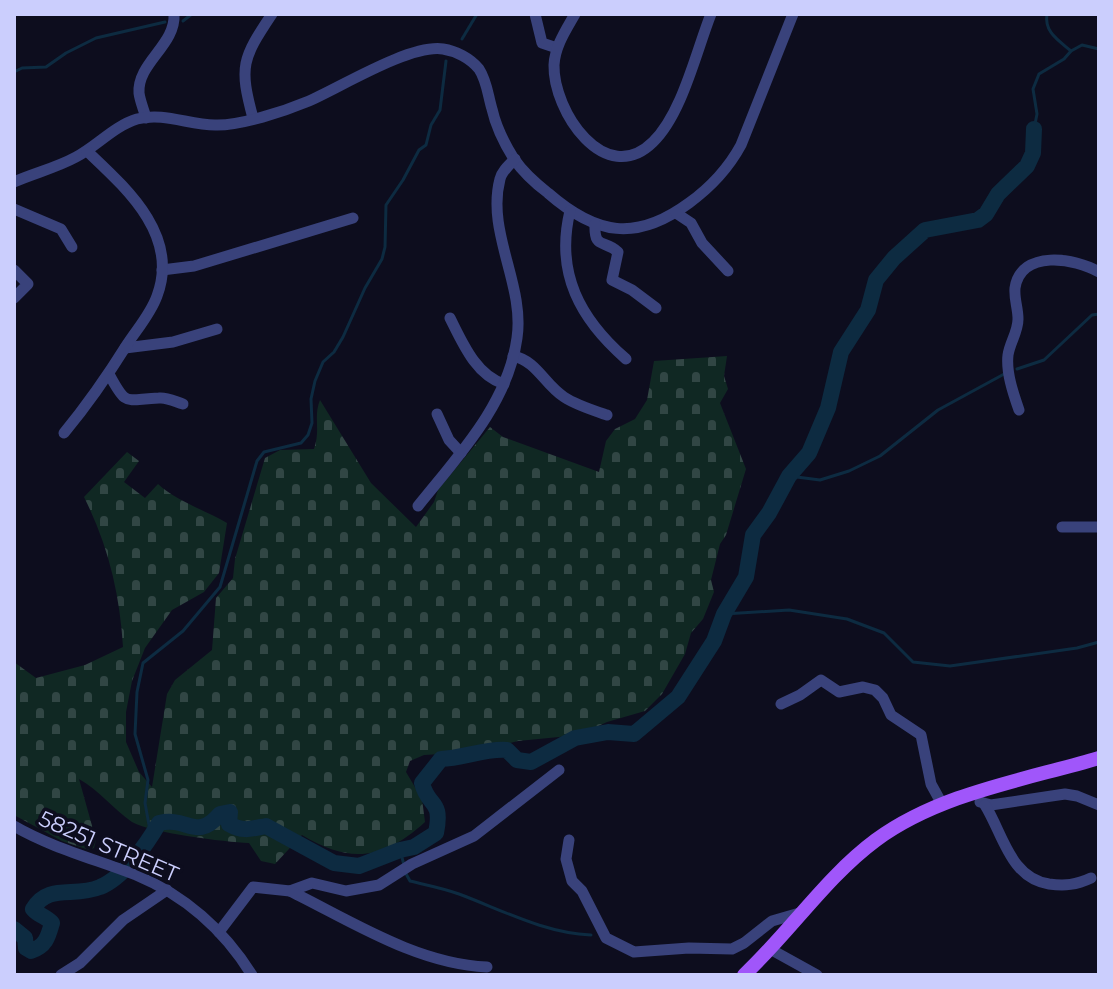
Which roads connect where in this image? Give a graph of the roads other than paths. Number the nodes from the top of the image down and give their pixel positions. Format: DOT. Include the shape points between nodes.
graph roads {
  1 [pos="174,14"];
  2 [pos="272,14"];
  3 [pos="535,14"];
  4 [pos="575,14"];
  5 [pos="711,14"];
  6 [pos="793,14"];
  7 [pos="557,48"];
  8 [pos="146,118"];
  9 [pos="253,118"];
  10 [pos="87,151"];
  11 [pos="515,159"];
  12 [pos="14,182"];
  13 [pos="14,209"];
  14 [pos="570,211"];
  15 [pos="676,213"];
  16 [pos="353,218"];
  17 [pos="595,224"];
  18 [pos="72,247"];
  19 [pos="14,270"];
  20 [pos="162,270"];
  21 [pos="728,271"];
  22 [pos="1099,272"];
  23 [pos="14,298"];
  24 [pos="656,308"];
  25 [pos="450,318"];
  26 [pos="217,329"];
  27 [pos="125,348"];
  28 [pos="513,356"];
  29 [pos="626,359"];
  30 [pos="109,374"];
  31 [pos="504,384"];
  32 [pos="183,404"];
  33 [pos="1019,410"];
  34 [pos="437,414"];
  35 [pos="607,415"];
  36 [pos="64,433"];
  37 [pos="461,453"];
  38 [pos="418,506"];
  39 [pos="1062,527"];
  40 [pos="1099,527"];
  41 [pos="781,704"];
  42 [pos="1099,758"];
  43 [pos="559,770"];
  44 [pos="981,799"];
  45 [pos="942,804"];
  46 [pos="1099,805"];
  47 [pos="14,826"];
  48 [pos="569,840"];
  49 [pos="1091,878"];
  50 [pos="167,890"];
  51 [pos="290,891"];
  52 [pos="804,912"];
  53 [pos="219,932"];
  54 [pos="770,949"];
  55 [pos="487,967"];
  56 [pos="61,975"];
  57 [pos="252,975"];
  58 [pos="744,975"];
  59 [pos="817,975"];
  1 -- 8 [label="street" via="171,33 140,87"];
  2 -- 9 [label="street" via="244,68"];
  3 -- 7 [label="street" via="542,43"];
  4 -- 7 [label="street"];
  5 -- 7 [label="street" via="669,123 633,155 598,149 574,128 558,93"];
  6 -- 15 [label="street" via="735,155 714,182"];
  8 -- 9 [label="street" via="226,125"];
  8 -- 10 [label="street" via="114,130"];
  9 -- 11 [label="street" via="305,103 408,54 442,48 458,52 479,70"];
  10 -- 12 [label="street"];
  10 -- 20 [label="street" via="144,209 158,242"];
  11 -- 14 [label="street"];
  11 -- 28 [label="street" via="500,179 498,206 518,319"];
  13 -- 18 [label="street" via="61,229"];
  14 -- 17 [label="street"];
  14 -- 29 [label="street" via="566,269 575,294 604,341"];
  15 -- 17 [label="street" via="627,230"];
  15 -- 21 [label="street" via="694,227"];
  16 -- 20 [label="street" via="194,266"];
  17 -- 24 [label="street" via="598,242 618,252 612,280"];
  19 -- 23 [label="street" via="28,284"];
  20 -- 27 [label="street" via="157,296"];
  22 -- 33 [label="street" via="1046,260 1020,276 1015,286 1018,319 1008,355"];
  25 -- 31 [label="street" via="485,376"];
  26 -- 27 [label="street"];
  27 -- 30 [label="street"];
  28 -- 31 [label="street"];
  28 -- 35 [label="street" via="534,365 565,398"];
  30 -- 32 [label="street" via="120,396 128,400 162,397"];
  30 -- 36 [label="street"];
  31 -- 37 [label="street"];
  34 -- 37 [label="street"];
  37 -- 38 [label="street"];
  39 -- 40 [label="street"];
  41 -- 45 [label="street" via="819,680 839,692 875,690 891,715 924,741 931,784"];
  42 -- 44 [label="main road"];
  43 -- 51 [label="street" via="474,836 379,885 346,891 312,883"];
  44 -- 45 [label="main road"];
  44 -- 46 [label="street" via="1065,794"];
  44 -- 49 [label="street" via="1027,877 1061,885"];
  45 -- 52 [label="main road" via="877,839"];
  47 -- 50 [label="street, 58251 STREET"];
  48 -- 52 [label="street" via="566,859 572,881 606,938 634,952 732,949 772,921"];
  50 -- 53 [label="street, 58251 STREET"];
  50 -- 56 [label="street" via="123,920"];
  51 -- 53 [label="street" via="253,887"];
  51 -- 55 [label="street" via="413,950"];
  52 -- 54 [label="main road"];
  53 -- 57 [label="street, 58251 STREET"];
  54 -- 58 [label="main road"];
  54 -- 59 [label="street"];
}
